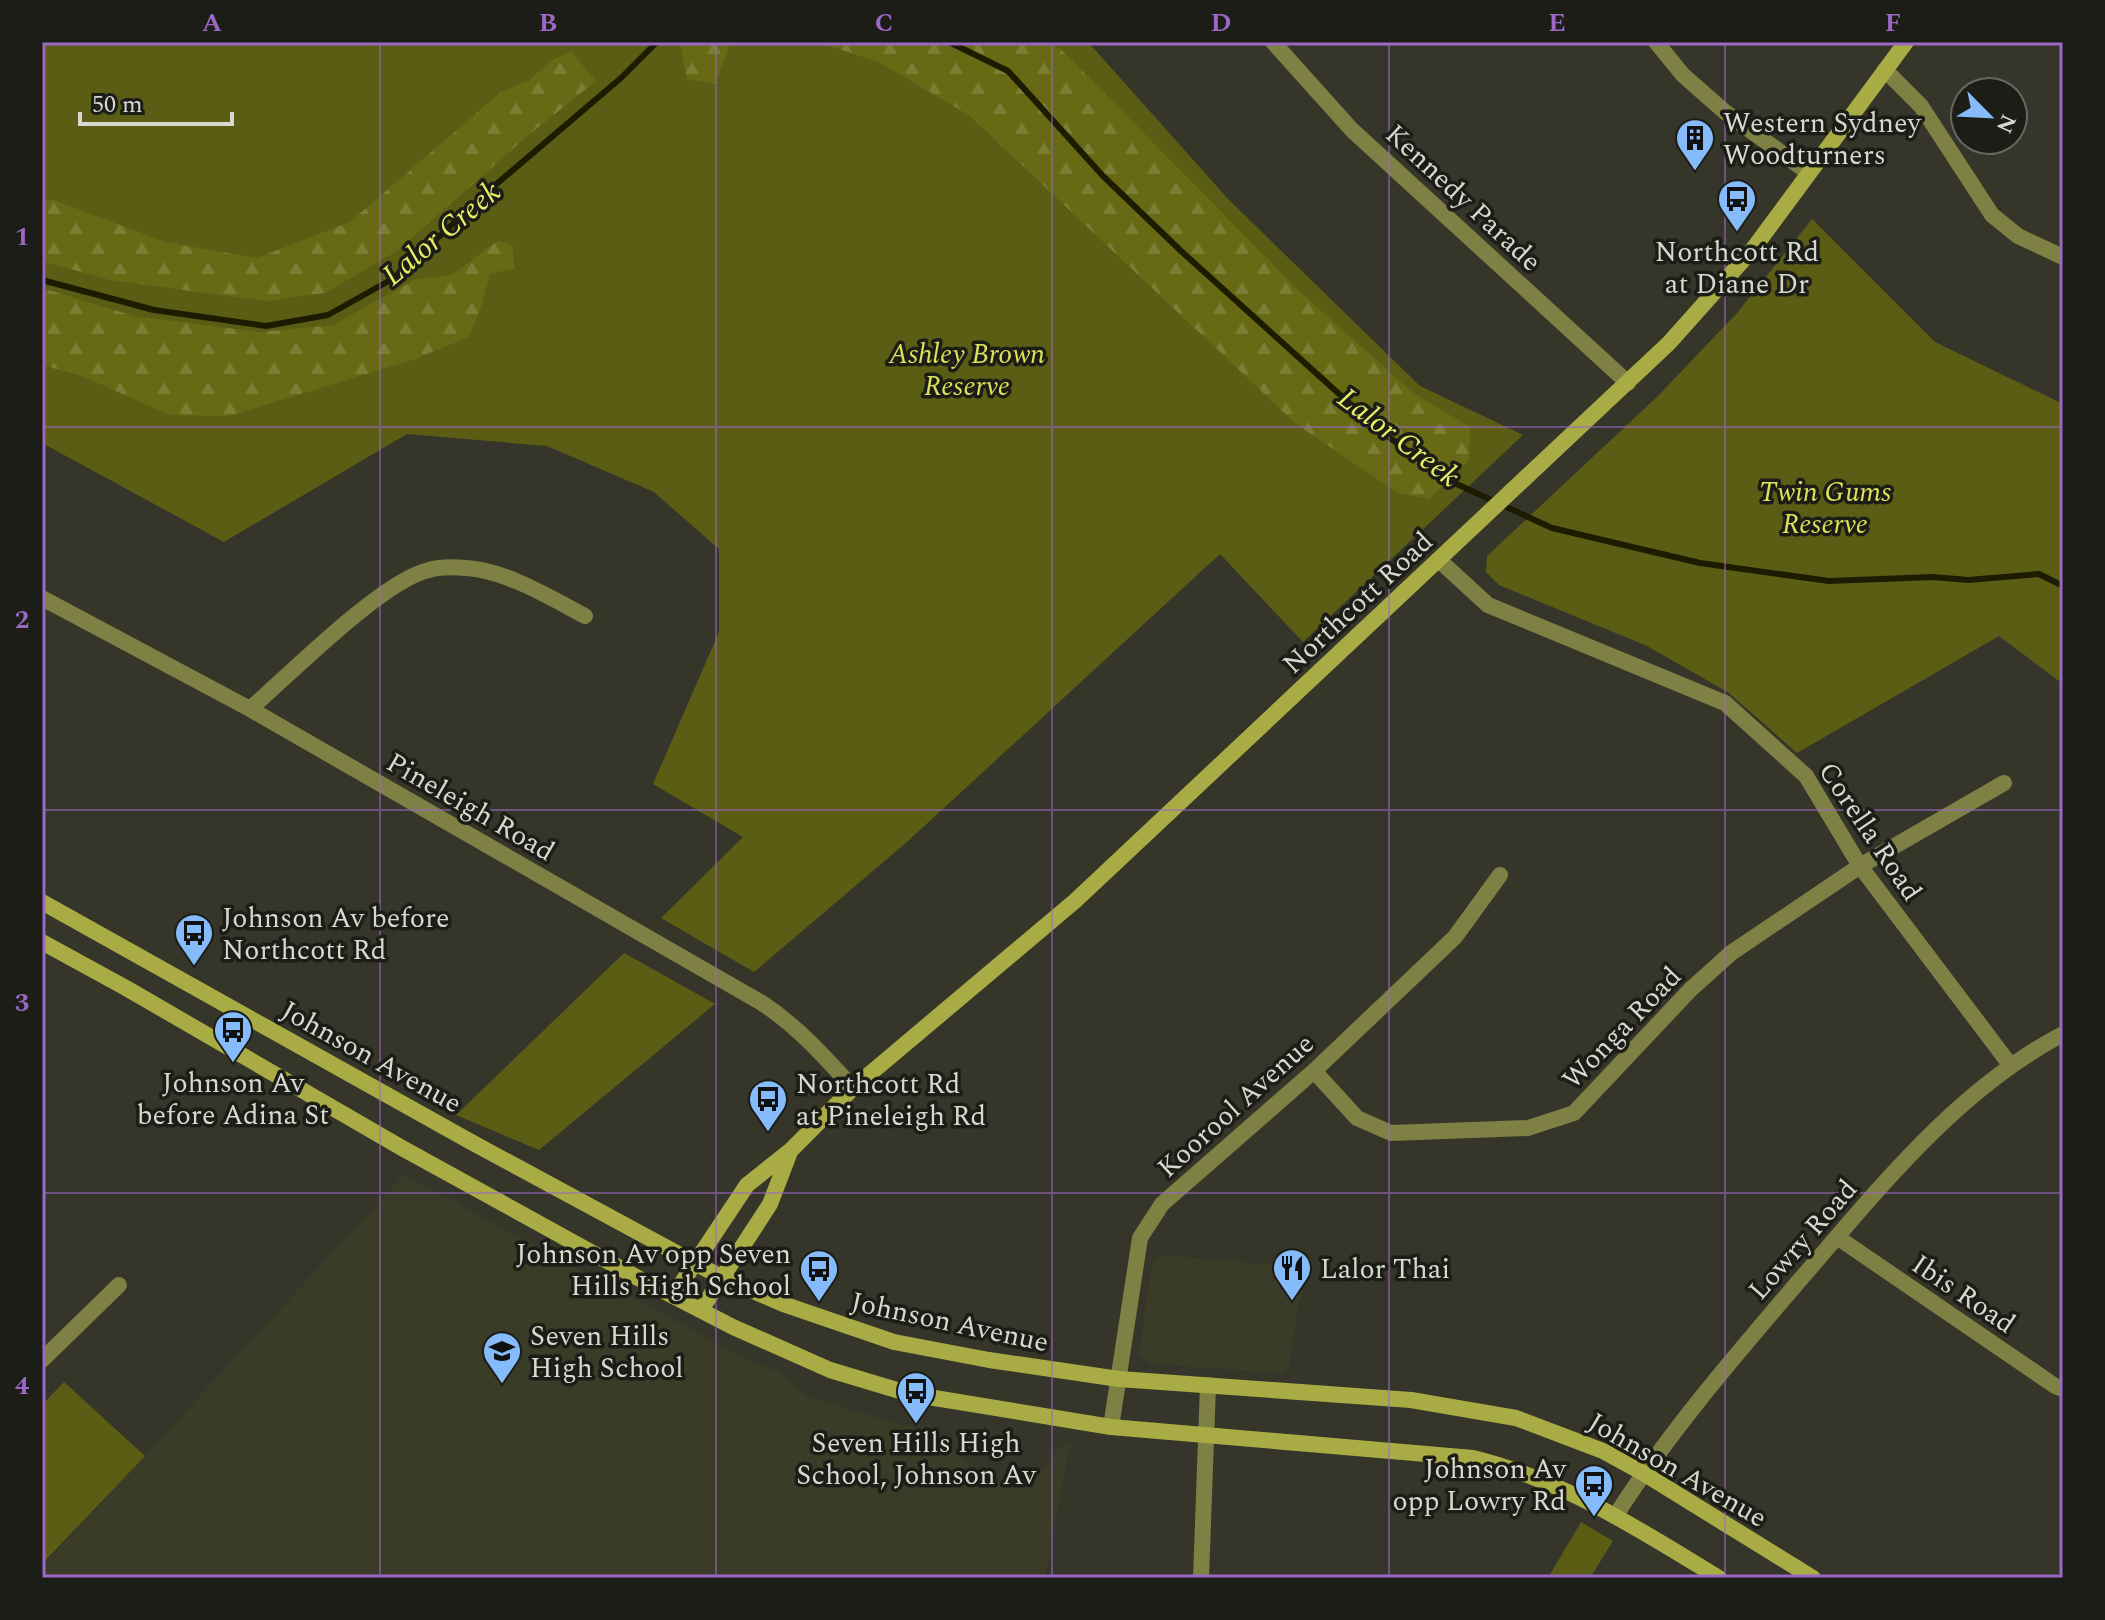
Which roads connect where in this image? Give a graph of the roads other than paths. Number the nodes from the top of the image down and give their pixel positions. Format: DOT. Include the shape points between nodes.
graph roads {
  1 [pos="1273,42"];
  2 [pos="1656,42"];
  3 [pos="1906,42"];
  4 [pos="1885,70"];
  5 [pos="1809,173"];
  6 [pos="2063,257"];
  7 [pos="1628,383"];
  8 [pos="1440,561"];
  9 [pos="42,598"];
  10 [pos="585,616"];
  11 [pos="250,709"];
  12 [pos="2004,783"];
  13 [pos="1860,866"];
  14 [pos="1500,875"];
  15 [pos="42,902"];
  16 [pos="42,942"];
  17 [pos="2063,1034"];
  18 [pos="2011,1066"];
  19 [pos="1314,1071"];
  20 [pos="853,1088"];
  21 [pos="791,1150"];
  22 [pos="1837,1237"];
  23 [pos="693,1262"];
  24 [pos="721,1277"];
  25 [pos="119,1285"];
  26 [pos="673,1296"];
  27 [pos="701,1310"];
  28 [pos="42,1360"];
  29 [pos="1119,1379"];
  30 [pos="1208,1385"];
  31 [pos="2063,1389"];
  32 [pos="1111,1427"];
  33 [pos="1205,1435"];
  34 [pos="1643,1473"];
  35 [pos="1616,1515"];
  36 [pos="1201,1578"];
  37 [pos="1719,1578"];
  38 [pos="1813,1578"];
  1 -- 7 [label="street, Kennedy Parade" via="1352,130"];
  2 -- 5 [label="street" via="1725,112"];
  3 -- 4 [label="main road, Northcott Road"];
  4 -- 5 [label="main road, Northcott Road"];
  4 -- 6 [label="street" via="1921,106 1992,215 2018,236"];
  5 -- 7 [label="main road, Northcott Road" via="1710,300"];
  7 -- 8 [label="main road, Northcott Road"];
  8 -- 13 [label="street, Corella Road" via="1488,605 1725,703 1806,776"];
  8 -- 20 [label="main road, Northcott Road" via="1065,910"];
  9 -- 11 [label="street, Pineleigh Road"];
  10 -- 11 [label="street" via="496,574 467,567 428,570 367,606"];
  11 -- 20 [label="street, Pineleigh Road" via="762,1003 809,1039"];
  12 -- 13 [label="street, Wonga Road"];
  13 -- 18 [label="street, Corella Road"];
  13 -- 19 [label="street, Wonga Road" via="1731,953 1574,1113 1528,1128 1391,1133 1357,1118"];
  14 -- 19 [label="street, Koorool Avenue" via="1455,937"];
  15 -- 23 [label="main road, Johnson Avenue"];
  16 -- 26 [label="main road"];
  17 -- 18 [label="street, Lowry Road"];
  18 -- 22 [label="street, Lowry Road" via="1955,1111"];
  19 -- 29 [label="street, Koorool Avenue" via="1162,1204 1140,1238"];
  20 -- 21 [label="main road, Northcott Road"];
  21 -- 23 [label="main road, Northcott Road" via="747,1185"];
  21 -- 24 [label="main road, Northcott Road" via="770,1204"];
  22 -- 31 [label="street, Ibis Road"];
  22 -- 34 [label="street, Lowry Road"];
  23 -- 24 [label="main road, Johnson Avenue"];
  23 -- 26 [label="main road, Northcott Road"];
  24 -- 27 [label="main road, Northcott Road"];
  24 -- 29 [label="main road, Johnson Avenue" via="894,1342"];
  25 -- 28 [label="street"];
  26 -- 27 [label="main road"];
  27 -- 32 [label="main road" via="787,1353 863,1382"];
  29 -- 30 [label="main road, Johnson Avenue"];
  29 -- 32 [label="street, Koorool Avenue"];
  30 -- 33 [label="street"];
  30 -- 34 [label="main road, Johnson Avenue" via="1411,1400 1516,1418 1603,1451"];
  32 -- 33 [label="main road"];
  33 -- 35 [label="main road" via="1473,1458 1552,1483"];
  33 -- 36 [label="street"];
  34 -- 35 [label="street, Lowry Road"];
  34 -- 38 [label="main road, Johnson Avenue"];
  35 -- 37 [label="main road"];
}
